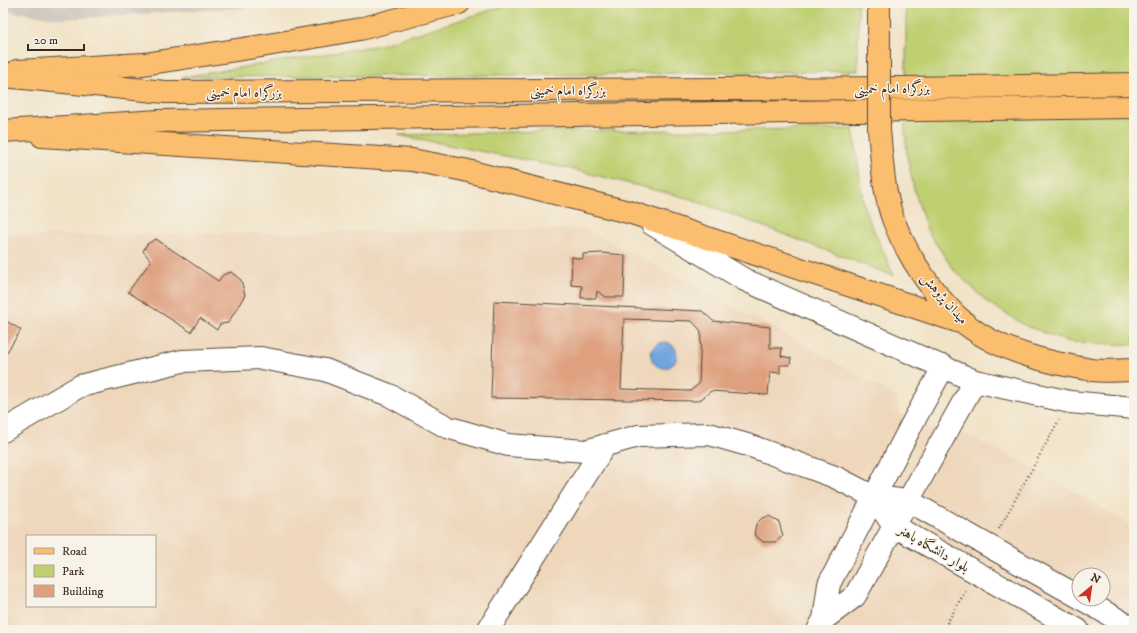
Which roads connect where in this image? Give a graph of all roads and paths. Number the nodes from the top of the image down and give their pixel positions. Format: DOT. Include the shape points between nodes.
graph roads {
  1 [pos="459,3"];
  2 [pos="879,3"];
  3 [pos="3,72"];
  4 [pos="3,76"];
  5 [pos="1134,84"];
  6 [pos="1134,107"];
  7 [pos="3,132"];
  8 [pos="632,212"];
  9 [pos="966,324"];
  10 [pos="944,366"];
  11 [pos="1134,370"];
  12 [pos="975,380"];
  13 [pos="1070,402"];
  14 [pos="1134,408"];
  15 [pos="3,431"];
  16 [pos="605,445"];
  17 [pos="874,497"];
  18 [pos="909,501"];
  19 [pos="894,526"];
  20 [pos="990,547"];
  21 [pos="975,572"];
  22 [pos="1071,593"];
  23 [pos="1096,607"];
  24 [pos="1048,621"];
  25 [pos="821,625"];
  26 [pos="1134,629"];
  27 [pos="488,630"];
  28 [pos="943,630"];
  29 [pos="1078,630"];
  1 -- 3 [label="main road" via="360,29 184,58 144,64"];
  2 -- 9 [label="main road, میدان پژوهش, bridge" via="879,130 885,189 893,219 925,279"];
  4 -- 5 [label="main road, بزرگراه امام خمینی" via="165,92 898,88"];
  6 -- 7 [label="main road, بزرگراه امام خمینی" via="159,121"];
  7 -- 8 [label="main road" via="412,160 464,170"];
  8 -- 9 [label="main road"];
  8 -- 10 [label="lane" via="745,280"];
  9 -- 11 [label="main road, میدان پژوهش" via="997,343 1031,356 1093,370"];
  10 -- 12 [label="lane"];
  10 -- 17 [label="lane"];
  12 -- 13 [label="lane"];
  12 -- 18 [label="lane"];
  13 -- 14 [label="lane"];
  13 -- 20 [label="path"];
  15 -- 16 [label="lane" via="80,386 182,361 261,358 325,370 389,395 447,427 508,445 585,451"];
  16 -- 17 [label="lane" via="638,436 709,434 751,446 835,477"];
  16 -- 27 [label="lane"];
  17 -- 18 [label="lane, بلوار دانشگاه باهنر"];
  17 -- 19 [label="lane, بلوار دانشگاه باهنر"];
  17 -- 25 [label="lane" via="828,584"];
  18 -- 19 [label="lane"];
  18 -- 20 [label="lane, بلوار دانشگاه باهنر"];
  19 -- 21 [label="lane, بلوار دانشگاه باهنر"];
  19 -- 25 [label="lane" via="855,596"];
  20 -- 22 [label="lane, بلوار دانشگاه باهنر"];
  21 -- 24 [label="lane, بلوار دانشگاه باهنر"];
  21 -- 28 [label="path"];
  23 -- 26 [label="lane"];
  24 -- 29 [label="lane, بلوار دانشگاه باهنر"];
}
